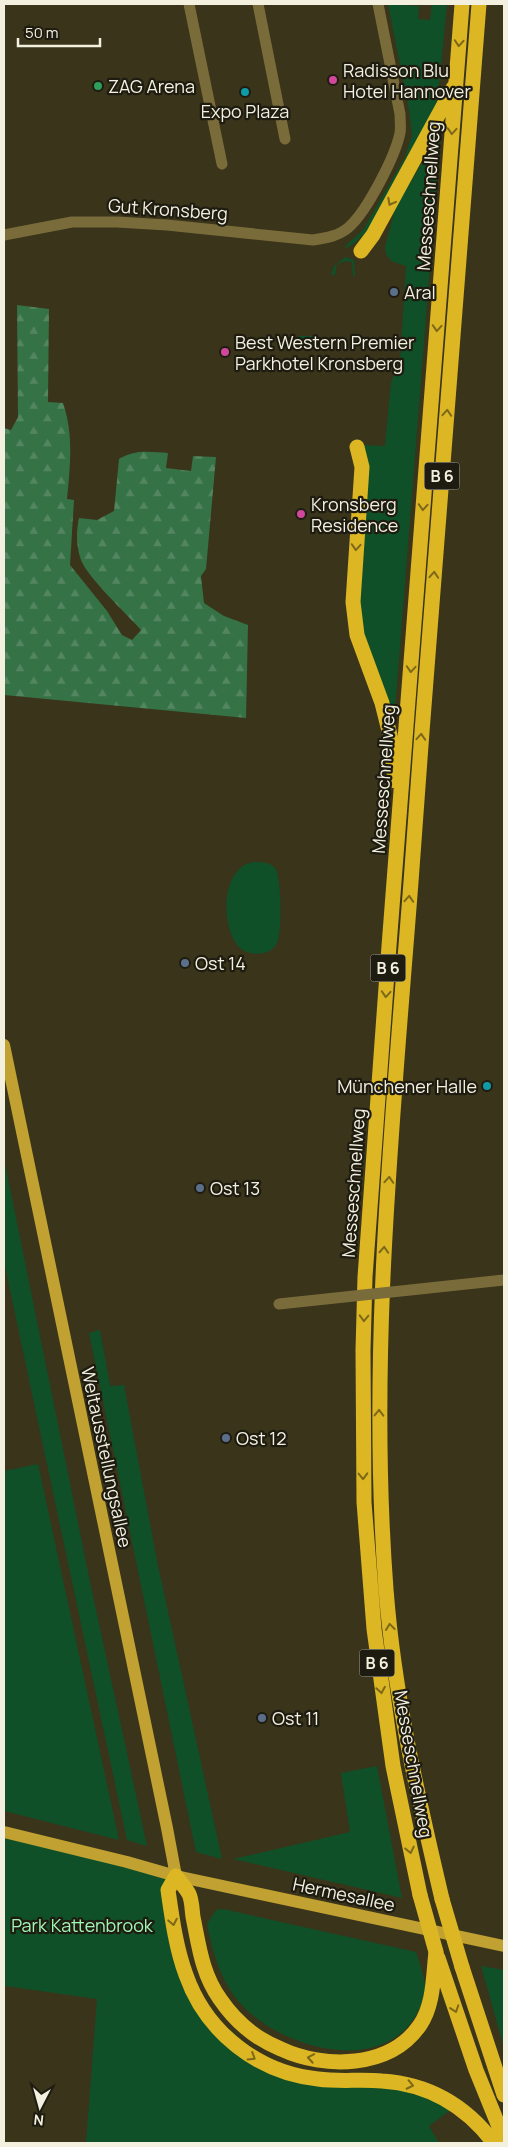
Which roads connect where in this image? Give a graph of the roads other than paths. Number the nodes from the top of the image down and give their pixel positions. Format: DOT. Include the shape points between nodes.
graph roads {
  1 [pos="189,4"];
  2 [pos="258,4"];
  3 [pos="378,4"];
  4 [pos="462,4"];
  5 [pos="479,4"];
  6 [pos="456,82"];
  7 [pos="284,139"];
  8 [pos="222,164"];
  9 [pos="4,234"];
  10 [pos="361,251"];
  11 [pos="356,446"];
  12 [pos="399,824"];
  13 [pos="4,1045"];
  14 [pos="504,1280"];
  15 [pos="279,1304"];
  16 [pos="4,1832"];
  17 [pos="176,1876"];
  18 [pos="504,1946"];
  19 [pos="437,1959"];
  20 [pos="493,2065"];
  21 [pos="504,2081"];
  22 [pos="504,2095"];
  23 [pos="504,2140"];
  24 [pos="494,2143"];
  1 -- 8 [label="street"];
  2 -- 7 [label="street"];
  3 -- 9 [label="street, Gut Kronsberg" via="400,114 400,132 393,156 362,213 348,228 330,238 313,240 117,222 72,222"];
  4 -- 6 [label="highway, Messeschnellweg / B 6, one-way"];
  20 -- 5 [label="highway, Messeschnellweg / B 6, one-way, bridge" via="442,1899 411,1763 390,1626 378,1428 379,1351 395,1094"];
  6 -- 10 [label="highway, one-way" via="373,235"];
  6 -- 12 [label="highway, Messeschnellweg / B 6, one-way"];
  11 -- 12 [label="highway, one-way" via="362,467 354,610 357,634 390,735"];
  12 -- 19 [label="highway, Messeschnellweg / B 6, one-way, bridge" via="365,1277 364,1502 379,1675 393,1766 420,1896"];
  13 -- 17 [label="main road, Weltausstellungsallee"];
  14 -- 15 [label="street, bridge"];
  16 -- 17 [label="main road, Hermesallee"];
  17 -- 18 [label="main road, Hermesallee"];
  19 -- 17 [label="highway, one-way" via="427,2012 414,2034 396,2048 359,2060 326,2060 294,2054 252,2032 219,1998 203,1967 190,1895"];
  17 -- 24 [label="highway, one-way" via="168,1890 185,1974 199,2003 229,2040 259,2061 302,2077 389,2081 433,2092 468,2115"];
  19 -- 23 [label="highway, Messeschnellweg / B 6, one-way"];
  20 -- 21 [label="highway"];
  20 -- 22 [label="highway, Messeschnellweg / B 6"];
}
